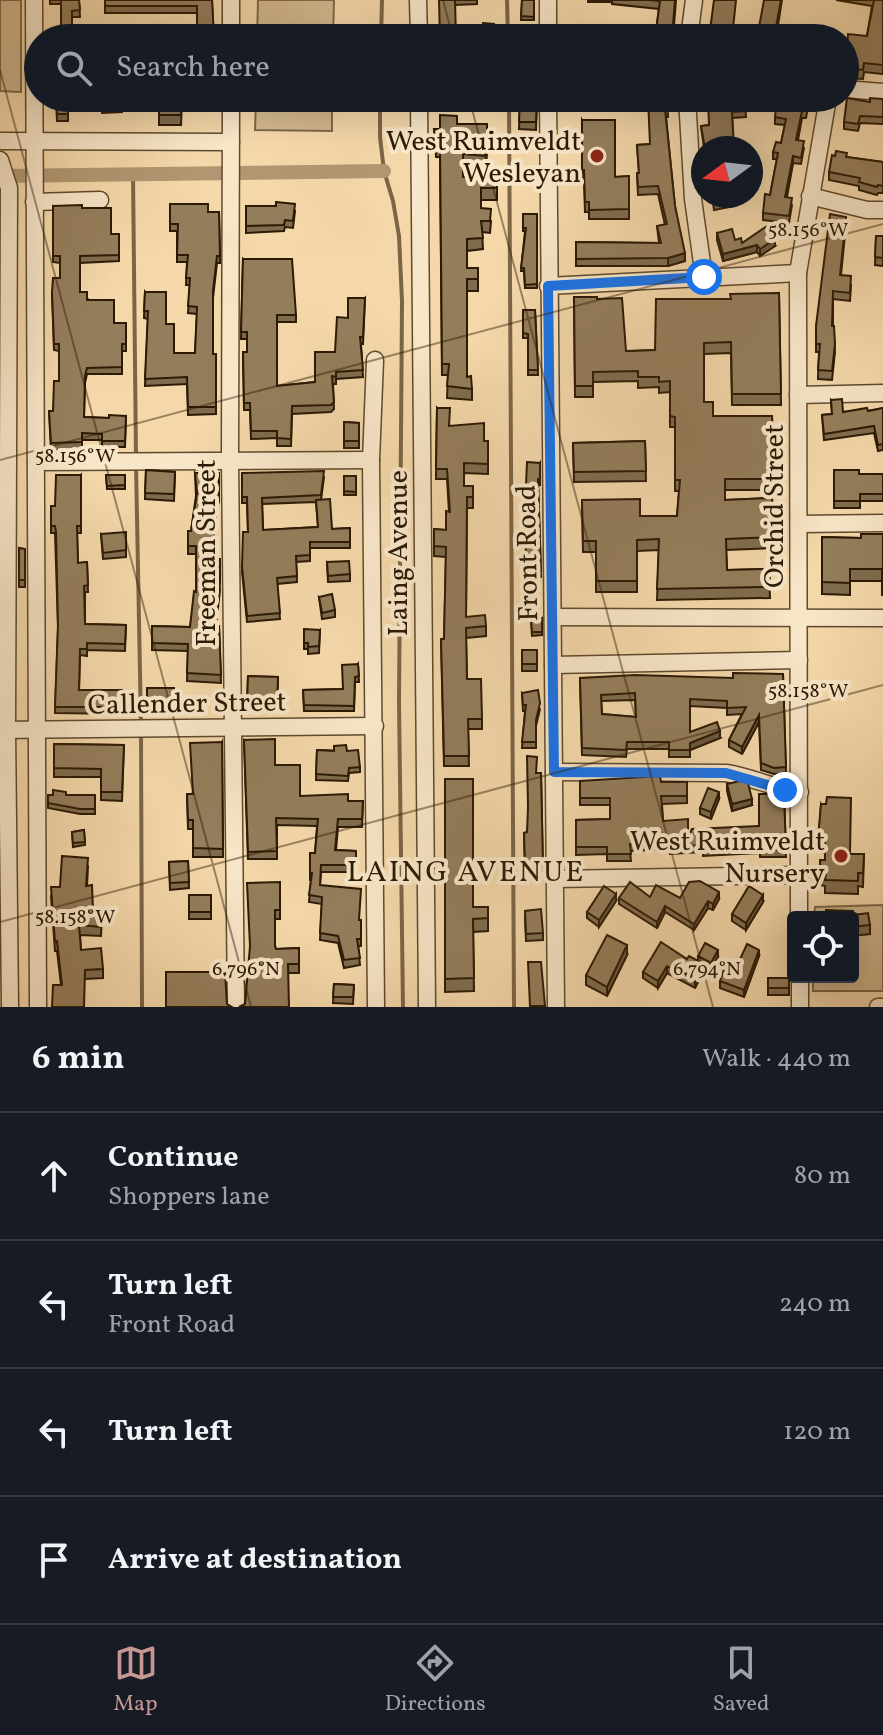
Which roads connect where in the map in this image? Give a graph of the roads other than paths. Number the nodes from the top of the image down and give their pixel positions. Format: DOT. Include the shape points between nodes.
graph roads {
  1 [pos="34,0"];
  2 [pos="231,0"];
  3 [pos="418,0"];
  4 [pos="548,0"];
  5 [pos="694,0"];
  6 [pos="34,24"];
  7 [pos="231,24"];
  8 [pos="419,24"];
  9 [pos="548,24"];
  10 [pos="691,24"];
  11 [pos="859,90"];
  12 [pos="883,92"];
  13 [pos="34,112"];
  14 [pos="231,112"];
  15 [pos="419,112"];
  16 [pos="548,112"];
  17 [pos="688,112"];
  18 [pos="825,112"];
  19 [pos="0,141"];
  20 [pos="34,142"];
  21 [pos="231,142"];
  22 [pos="0,160"];
  23 [pos="810,196"];
  24 [pos="100,200"];
  25 [pos="34,202"];
  26 [pos="883,210"];
  27 [pos="798,273"];
  28 [pos="704,277"];
  29 [pos="548,286"];
  30 [pos="4,329"];
  31 [pos="375,360"];
  32 [pos="883,393"];
  33 [pos="798,395"];
  34 [pos="4,419"];
  35 [pos="230,460"];
  36 [pos="371,460"];
  37 [pos="36,462"];
  38 [pos="883,523"];
  39 [pos="799,524"];
  40 [pos="553,617"];
  41 [pos="799,617"];
  42 [pos="883,618"];
  43 [pos="799,660"];
  44 [pos="553,665"];
  45 [pos="375,726"];
  46 [pos="232,728"];
  47 [pos="37,729"];
  48 [pos="3,730"];
  49 [pos="554,772"];
  50 [pos="800,792"];
  51 [pos="4,868"];
  52 [pos="799,875"];
  53 [pos="555,879"];
  54 [pos="799,911"];
  55 [pos="800,983"];
  56 [pos="10,1007"];
  57 [pos="38,1007"];
  58 [pos="236,1007"];
  59 [pos="376,1007"];
  60 [pos="427,1007"];
  61 [pos="556,1007"];
  62 [pos="800,1007"];
  1 -- 6 [label="street"];
  2 -- 7 [label="street"];
  3 -- 8 [label="street"];
  4 -- 9 [label="street"];
  5 -- 10 [label="street"];
  11 -- 12 [label="street"];
  13 -- 20 [label="street"];
  14 -- 21 [label="street, Freeman Street"];
  15 -- 60 [label="street, Laing Avenue"];
  16 -- 29 [label="street, Front Road"];
  17 -- 28 [label="street"];
  18 -- 23 [label="street, Orchid Street"];
  19 -- 20 [label="street"];
  20 -- 21 [label="street"];
  20 -- 25 [label="street"];
  21 -- 35 [label="street, Freeman Street"];
  22 -- 30 [label="street" via="9,188"];
  23 -- 26 [label="street"];
  23 -- 27 [label="street, Orchid Street"];
  24 -- 25 [label="street"];
  25 -- 37 [label="street"];
  27 -- 28 [label="street"];
  27 -- 33 [label="street, Orchid Street"];
  28 -- 29 [label="street"];
  29 -- 40 [label="street, Front Road"];
  30 -- 34 [label="street"];
  31 -- 36 [label="street"];
  32 -- 33 [label="street"];
  33 -- 39 [label="street, Orchid Street"];
  34 -- 48 [label="street"];
  35 -- 36 [label="street"];
  35 -- 37 [label="street"];
  35 -- 46 [label="street, Freeman Street"];
  36 -- 45 [label="street"];
  37 -- 47 [label="street"];
  38 -- 39 [label="street"];
  39 -- 41 [label="street, Orchid Street"];
  40 -- 41 [label="street"];
  40 -- 44 [label="street, Front Road"];
  41 -- 42 [label="street"];
  41 -- 43 [label="street, Orchid Street"];
  43 -- 44 [label="street"];
  43 -- 50 [label="street, Orchid Street"];
  44 -- 49 [label="street, Front Road"];
  45 -- 46 [label="street, Callender Street"];
  45 -- 59 [label="street"];
  46 -- 47 [label="street, Callender Street"];
  46 -- 58 [label="street, Freeman Street"];
  47 -- 48 [label="street, Callender Street"];
  47 -- 57 [label="street"];
  48 -- 51 [label="street"];
  49 -- 50 [label="street" via="726,773"];
  49 -- 53 [label="street, Front Road"];
  50 -- 52 [label="street, Orchid Street"];
  51 -- 56 [label="street"];
  52 -- 53 [label="street"];
  52 -- 54 [label="street, Orchid Street"];
  53 -- 61 [label="street, Front Road"];
  55 -- 62 [label="street"];
}
